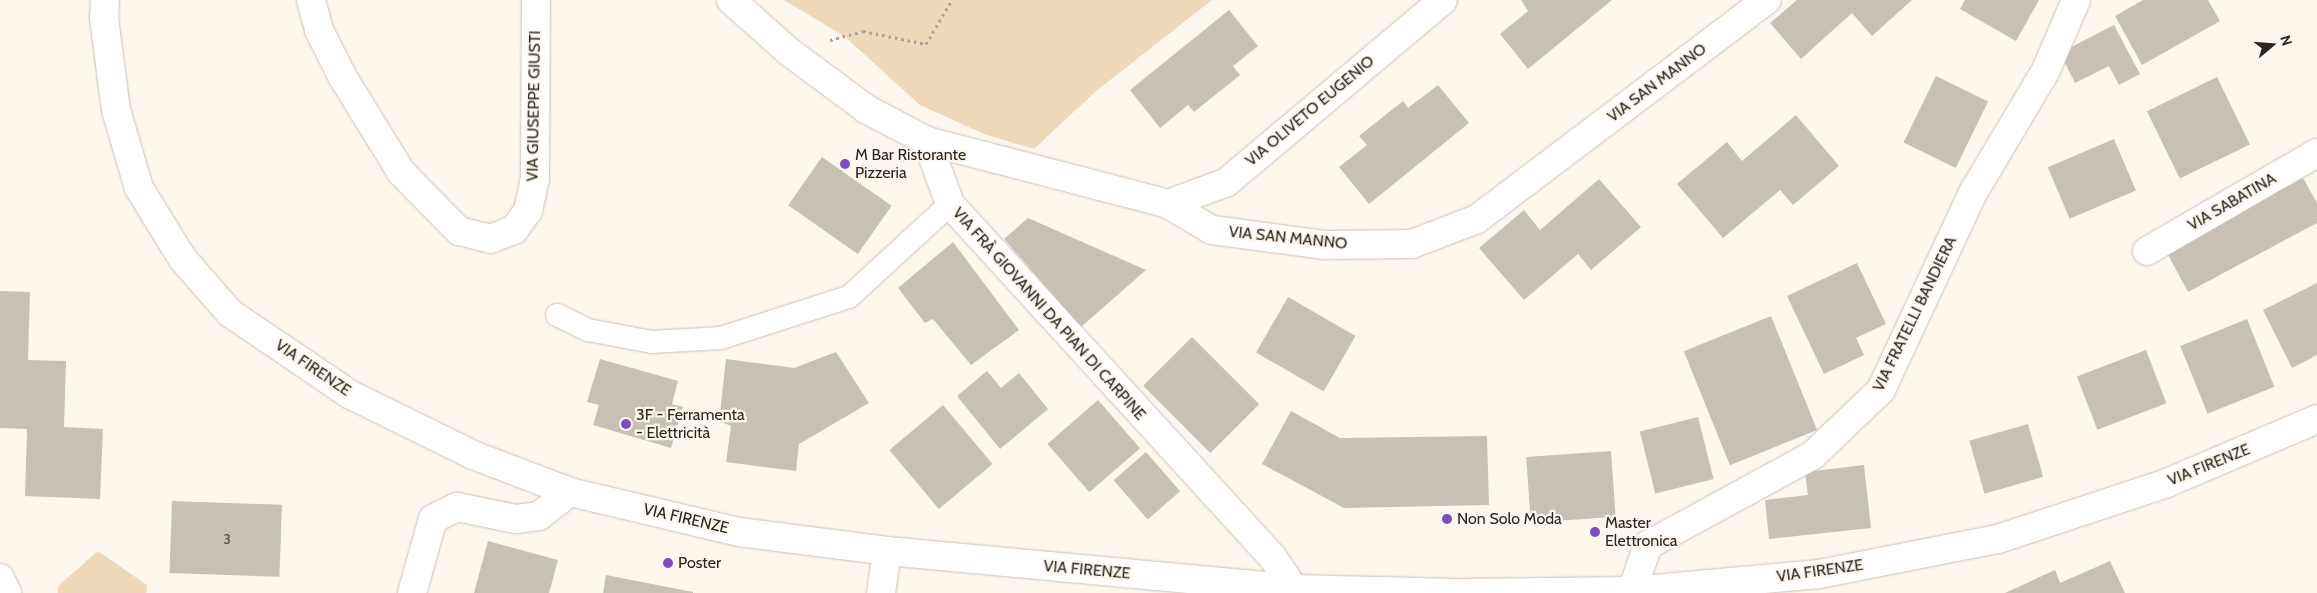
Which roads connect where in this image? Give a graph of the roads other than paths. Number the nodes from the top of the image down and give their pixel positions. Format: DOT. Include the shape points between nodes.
graph roads {
  1 [pos="105,0"];
  2 [pos="311,0"];
  3 [pos="536,0"];
  4 [pos="731,0"];
  5 [pos="1443,0"];
  6 [pos="1767,0"];
  7 [pos="2076,0"];
  8 [pos="927,140"];
  9 [pos="2317,153"];
  10 [pos="950,204"];
  11 [pos="1168,204"];
  12 [pos="2147,251"];
  13 [pos="557,315"];
  14 [pos="2317,419"];
  15 [pos="570,492"];
  16 [pos="887,551"];
  17 [pos="0,578"];
  18 [pos="1294,589"];
  19 [pos="1632,591"];
  20 [pos="1366,592"];
  21 [pos="7,593"];
  22 [pos="412,593"];
  23 [pos="881,593"];
  1 -- 15 [label="street, VIA FIRENZE" via="104,18 116,110 139,188 182,258 230,313 349,394 473,455"];
  2 -- 3 [label="street, VIA GIUSEPPE GIUSTI" via="319,30 342,76 401,172 459,231 490,239 514,230 528,211 535,179"];
  4 -- 8 [label="street" via="788,52 866,109"];
  5 -- 11 [label="street, VIA OLIVETO EUGENIO" via="1228,182"];
  6 -- 11 [label="street, VIA SAN MANNO" via="1477,219 1412,244 1324,245 1212,230"];
  7 -- 19 [label="street, VIA FRATELLI BANDIERA" via="2046,70 1974,191 1881,390 1813,456 1648,545"];
  8 -- 10 [label="street, VIA FRÀ GIOVANNI DA PIAN DI CARPINE"];
  8 -- 11 [label="street, VIA SAN MANNO"];
  9 -- 12 [label="street, VIA SABATINA"];
  10 -- 13 [label="lane" via="848,297 721,338 652,342 588,330"];
  10 -- 18 [label="street, VIA FRÀ GIOVANNI DA PIAN DI CARPINE" via="1273,558"];
  14 -- 19 [label="street, VIA FIRENZE" via="2167,483 1998,539 1819,574"];
  15 -- 16 [label="street, VIA FIRENZE" via="739,532"];
  15 -- 22 [label="street" via="539,516 516,519 457,507 433,519"];
  16 -- 18 [label="street, VIA FIRENZE"];
  16 -- 23 [label="street"];
  17 -- 21 [label="street"];
  18 -- 20 [label="street, VIA FIRENZE"];
  19 -- 20 [label="street, VIA FIRENZE"];
}
